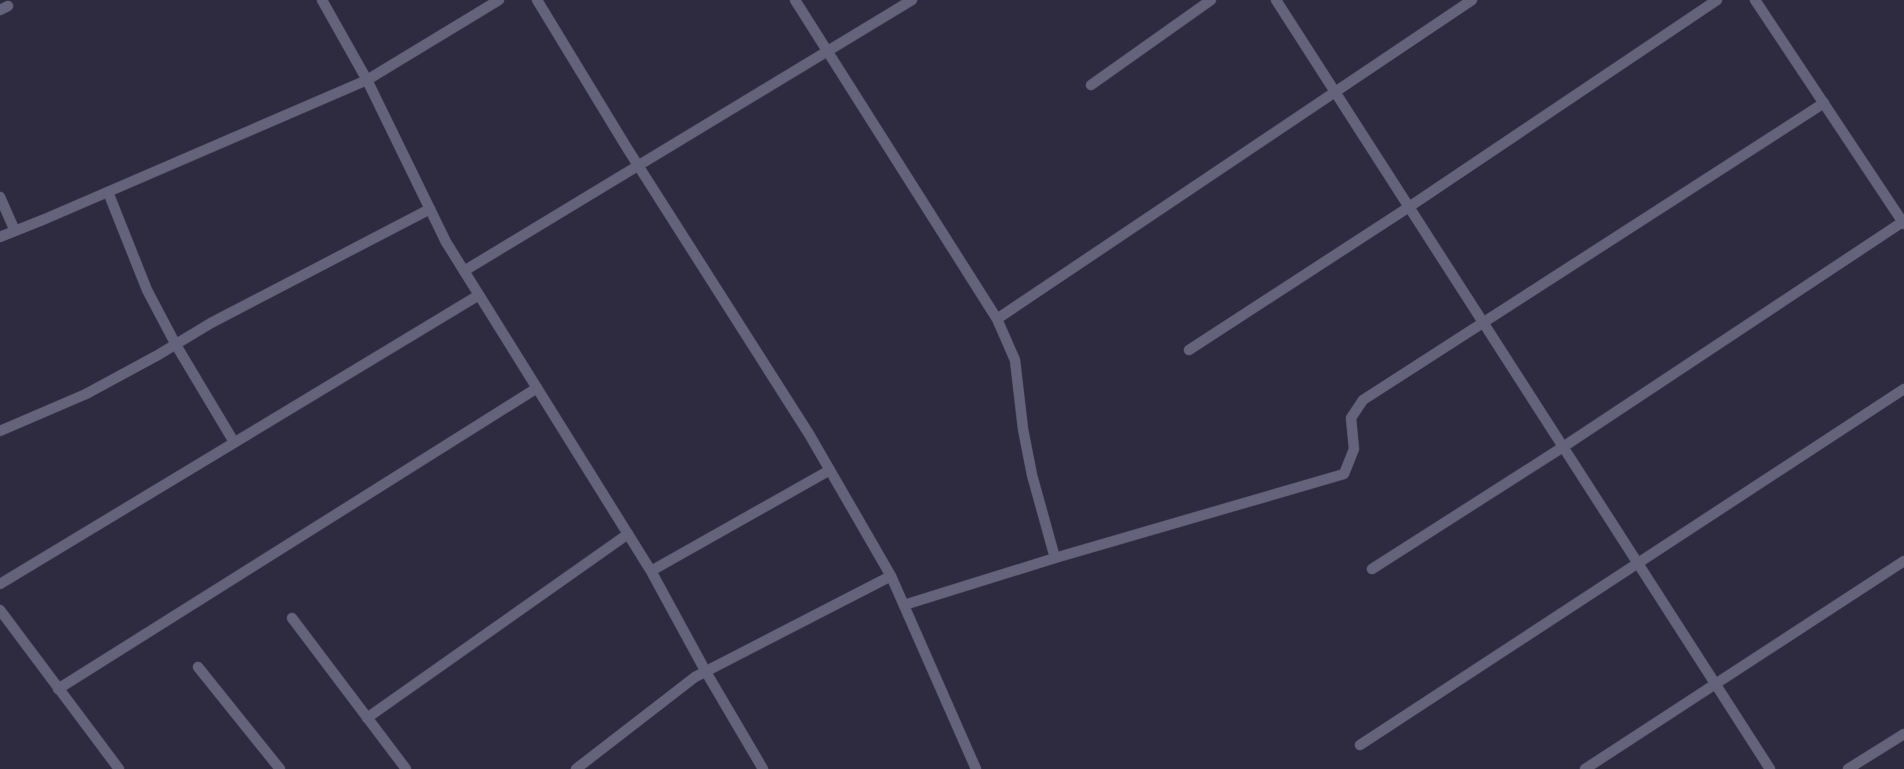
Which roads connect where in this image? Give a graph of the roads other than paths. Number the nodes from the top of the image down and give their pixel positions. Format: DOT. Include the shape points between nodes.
graph roads {
  1 [pos="322,0"];
  2 [pos="499,0"];
  3 [pos="537,0"];
  4 [pos="795,0"];
  5 [pos="912,0"];
  6 [pos="1211,0"];
  7 [pos="1276,0"];
  8 [pos="1472,0"];
  9 [pos="1717,0"];
  10 [pos="1755,0"];
  11 [pos="827,51"];
  12 [pos="367,80"];
  13 [pos="1091,85"];
  14 [pos="1335,92"];
  15 [pos="1824,103"];
  16 [pos="638,166"];
  17 [pos="108,192"];
  18 [pos="0,197"];
  19 [pos="1409,207"];
  20 [pos="430,209"];
  21 [pos="1904,223"];
  22 [pos="15,231"];
  23 [pos="0,237"];
  24 [pos="464,271"];
  25 [pos="479,295"];
  26 [pos="997,319"];
  27 [pos="1484,324"];
  28 [pos="176,345"];
  29 [pos="1189,350"];
  30 [pos="537,388"];
  31 [pos="1904,389"];
  32 [pos="0,431"];
  33 [pos="234,442"];
  34 [pos="1563,447"];
  35 [pos="830,470"];
  36 [pos="628,534"];
  37 [pos="1055,558"];
  38 [pos="1904,561"];
  39 [pos="1638,564"];
  40 [pos="1372,569"];
  41 [pos="651,570"];
  42 [pos="891,576"];
  43 [pos="0,584"];
  44 [pos="904,605"];
  45 [pos="0,610"];
  46 [pos="292,618"];
  47 [pos="198,667"];
  48 [pos="706,672"];
  49 [pos="1716,685"];
  50 [pos="58,689"];
  51 [pos="367,718"];
  52 [pos="1904,734"];
  53 [pos="1360,745"];
  54 [pos="119,769"];
  55 [pos="280,769"];
  56 [pos="406,769"];
  57 [pos="576,769"];
  58 [pos="763,769"];
  59 [pos="976,769"];
  60 [pos="1586,769"];
  61 [pos="1770,769"];
  62 [pos="1848,769"];
  1 -- 12 [label="street"];
  2 -- 12 [label="street"];
  3 -- 16 [label="street"];
  4 -- 11 [label="street"];
  5 -- 11 [label="street"];
  6 -- 13 [label="street"];
  7 -- 14 [label="street"];
  8 -- 14 [label="street"];
  9 -- 19 [label="street"];
  10 -- 15 [label="street"];
  11 -- 16 [label="street"];
  11 -- 26 [label="street"];
  12 -- 17 [label="street"];
  12 -- 20 [label="street"];
  14 -- 19 [label="street"];
  14 -- 26 [label="street"];
  15 -- 21 [label="street"];
  15 -- 27 [label="street"];
  16 -- 24 [label="street"];
  16 -- 35 [label="street"];
  17 -- 22 [label="street"];
  17 -- 28 [label="street" via="147,290"];
  18 -- 22 [label="street"];
  19 -- 27 [label="street"];
  19 -- 29 [label="street"];
  20 -- 24 [label="street"];
  20 -- 28 [label="street" via="211,323"];
  21 -- 34 [label="street"];
  22 -- 23 [label="street"];
  24 -- 25 [label="street"];
  25 -- 30 [label="street"];
  25 -- 33 [label="street"];
  26 -- 37 [label="street" via="1015,360 1023,429 1032,475"];
  27 -- 34 [label="street"];
  27 -- 37 [label="street" via="1363,400 1352,418 1354,449 1344,474"];
  28 -- 32 [label="street" via="86,394"];
  28 -- 33 [label="street"];
  30 -- 36 [label="street"];
  30 -- 50 [label="street"];
  31 -- 39 [label="street"];
  33 -- 43 [label="street"];
  34 -- 39 [label="street"];
  34 -- 40 [label="street"];
  35 -- 41 [label="street"];
  35 -- 42 [label="street"];
  36 -- 41 [label="street"];
  36 -- 51 [label="street"];
  37 -- 44 [label="street"];
  38 -- 49 [label="street"];
  39 -- 49 [label="street"];
  39 -- 53 [label="street"];
  41 -- 48 [label="street"];
  42 -- 44 [label="street"];
  42 -- 48 [label="street"];
  44 -- 59 [label="street"];
  45 -- 50 [label="street"];
  46 -- 51 [label="street"];
  47 -- 55 [label="street"];
  48 -- 57 [label="street"];
  48 -- 58 [label="street"];
  49 -- 60 [label="street"];
  49 -- 61 [label="street"];
  50 -- 54 [label="street"];
  51 -- 56 [label="street"];
  52 -- 62 [label="street"];
}
